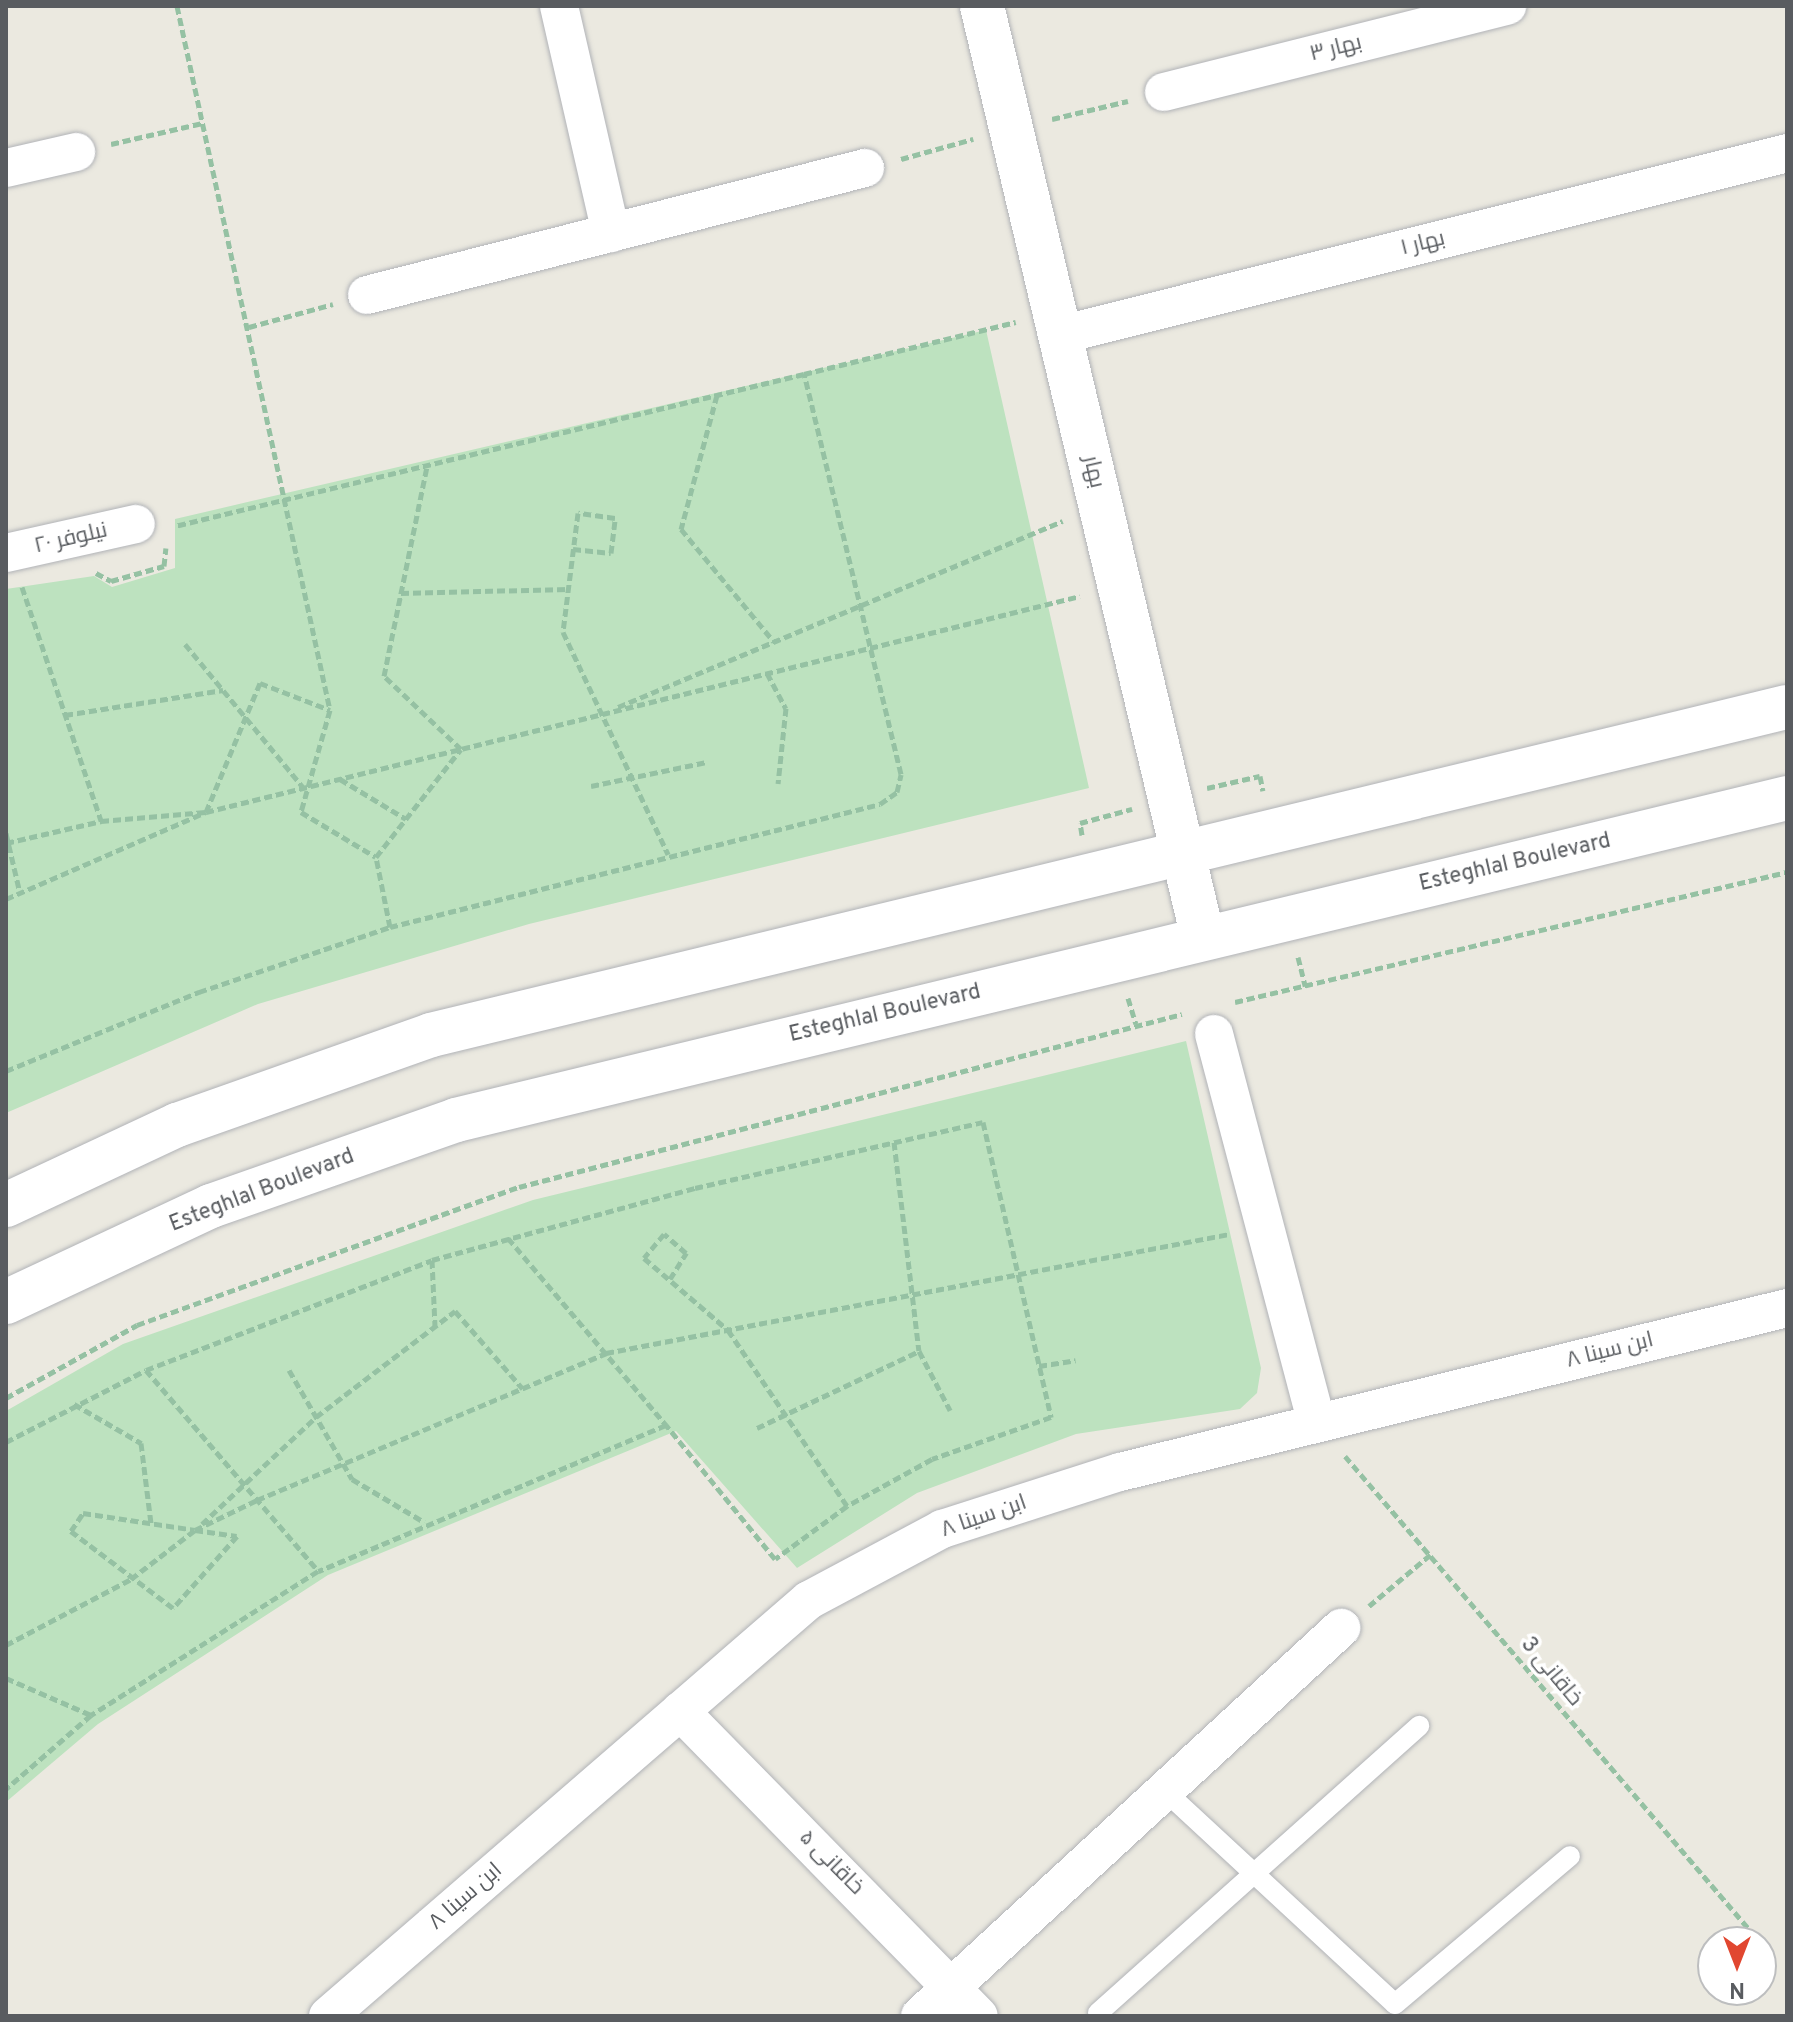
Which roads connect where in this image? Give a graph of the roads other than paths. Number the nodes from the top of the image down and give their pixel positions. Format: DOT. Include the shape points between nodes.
graph roads {
  1 [pos="559,6"];
  2 [pos="982,6"];
  3 [pos="1507,6"];
  4 [pos="1423,16"];
  5 [pos="1164,92"];
  6 [pos="76,152"];
  7 [pos="1787,153"];
  8 [pos="6,168"];
  9 [pos="865,168"];
  10 [pos="611,233"];
  11 [pos="367,295"];
  12 [pos="1057,324"];
  13 [pos="136,524"];
  14 [pos="14,575"];
  15 [pos="1787,707"];
  16 [pos="1787,798"];
  17 [pos="1183,852"];
  18 [pos="1203,938"];
  19 [pos="1213,1016"];
  20 [pos="6,1205"];
  21 [pos="6,1302"];
  22 [pos="1787,1308"];
  23 [pos="1317,1423"];
  24 [pos="1341,1628"];
  25 [pos="680,1711"];
  26 [pos="1419,1726"];
  27 [pos="1165,1791"];
  28 [pos="1570,1856"];
  29 [pos="1251,1871"];
  30 [pos="953,1987"];
  31 [pos="1389,2010"];
  32 [pos="1098,2013"];
  33 [pos="328,2016"];
  34 [pos="920,2016"];
  35 [pos="979,2016"];
  1 -- 10 [label="street"];
  2 -- 12 [label="main road, بهار"];
  3 -- 4 [label="street, بهار ۳"];
  4 -- 5 [label="street, بهار ۳"];
  6 -- 8 [label="street"];
  7 -- 12 [label="street, بهار ۱"];
  9 -- 10 [label="street"];
  10 -- 11 [label="street"];
  12 -- 17 [label="main road, بهار"];
  13 -- 14 [label="street, نیلوفر ۲۰"];
  15 -- 17 [label="main road"];
  16 -- 18 [label="main road, Esteghlal Boulevard"];
  17 -- 18 [label="main road, بهار"];
  17 -- 20 [label="main road" via="431,1035 177,1125"];
  18 -- 21 [label="main road, Esteghlal Boulevard" via="456,1120 211,1206"];
  19 -- 23 [label="street"];
  22 -- 23 [label="street, ابن سینا ۸"];
  23 -- 25 [label="street, ابن سینا ۸" via="1120,1472 942,1529 809,1600"];
  24 -- 27 [label="street"];
  25 -- 30 [label="street, خاقانی ۵"];
  25 -- 33 [label="street, ابن سینا ۸"];
  26 -- 29 [label="lane"];
  27 -- 29 [label="lane"];
  27 -- 30 [label="street"];
  28 -- 31 [label="lane"];
  29 -- 31 [label="lane"];
  29 -- 32 [label="lane"];
  30 -- 34 [label="street"];
  30 -- 35 [label="street, خاقانی ۵"];
}
